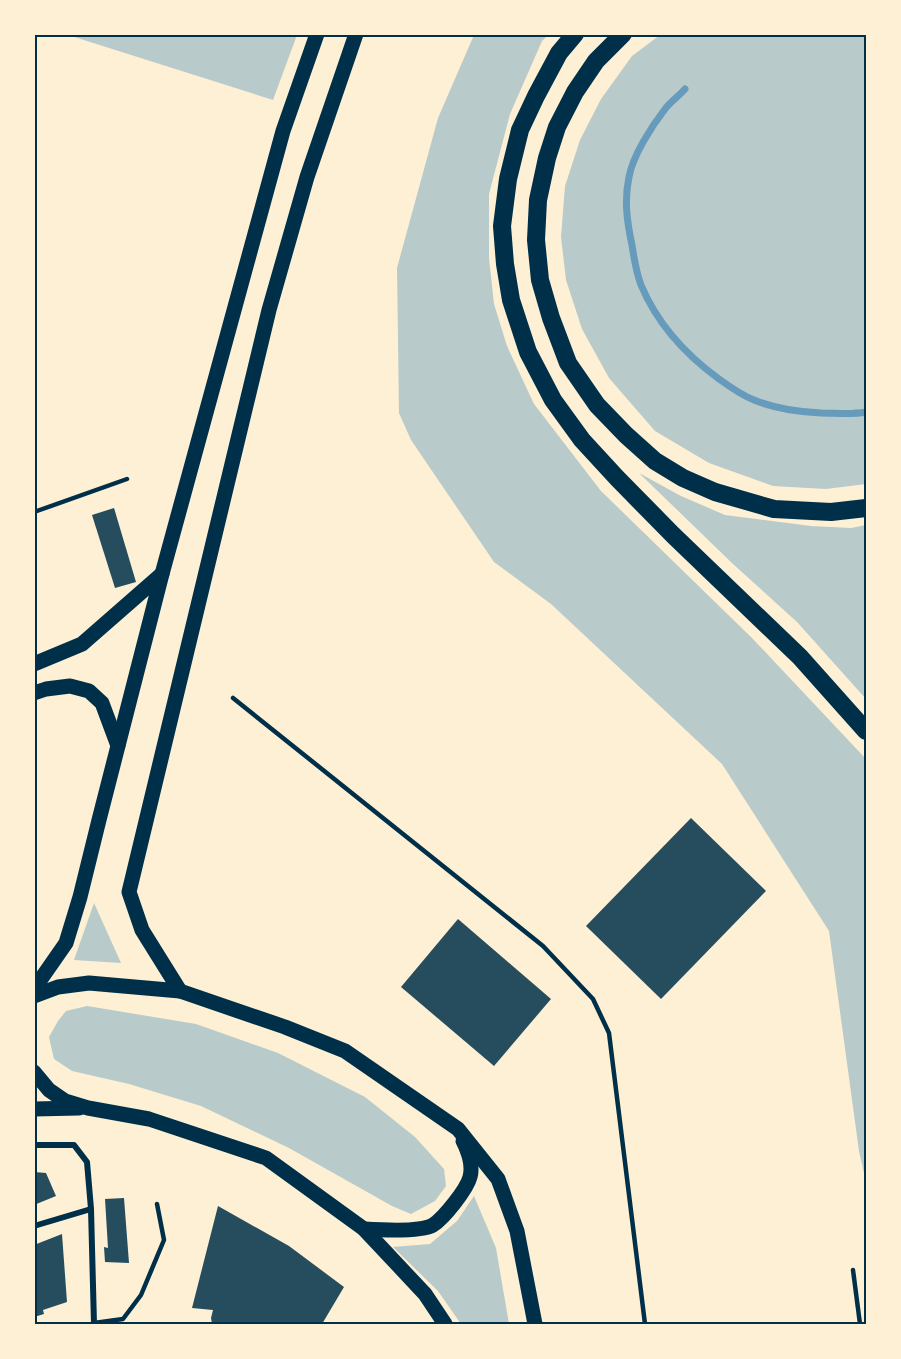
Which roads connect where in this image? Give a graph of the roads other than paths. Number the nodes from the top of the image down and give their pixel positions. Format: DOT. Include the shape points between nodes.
graph roads {
  1 [pos="317,34"];
  2 [pos="356,34"];
  3 [pos="575,34"];
  4 [pos="623,34"];
  5 [pos="126,479"];
  6 [pos="867,508"];
  7 [pos="34,512"];
  8 [pos="162,574"];
  9 [pos="34,664"];
  10 [pos="34,693"];
  11 [pos="233,699"];
  12 [pos="867,731"];
  13 [pos="118,747"];
  14 [pos="34,988"];
  15 [pos="180,991"];
  16 [pos="34,996"];
  17 [pos="34,1072"];
  18 [pos="88,1108"];
  19 [pos="34,1109"];
  20 [pos="458,1129"];
  21 [pos="34,1145"];
  22 [pos="157,1204"];
  23 [pos="92,1209"];
  24 [pos="34,1226"];
  25 [pos="364,1229"];
  26 [pos="853,1270"];
  27 [pos="93,1324"];
  28 [pos="445,1324"];
  29 [pos="535,1324"];
  30 [pos="645,1324"];
  31 [pos="860,1324"];
  1 -- 8 [label="main road" via="283,131"];
  2 -- 15 [label="main road" via="307,177 269,310 129,892 142,930"];
  3 -- 12 [label="highway" via="559,53 520,130 508,179 502,226 505,264 511,300 528,352 553,400 582,440 673,535 800,657"];
  4 -- 6 [label="highway" via="596,62 557,127 538,200 540,280 568,363 597,405 626,435 655,461 683,478 774,509 831,513"];
  5 -- 7 [label="lane"];
  8 -- 9 [label="main road" via="82,645"];
  8 -- 13 [label="main road"];
  10 -- 13 [label="main road" via="70,686 89,691 102,704"];
  11 -- 30 [label="lane" via="543,946 593,999 609,1033"];
  13 -- 14 [label="main road" via="66,943"];
  15 -- 16 [label="main road" via="89,983 58,987"];
  15 -- 20 [label="main road" via="345,1051"];
  17 -- 18 [label="main road" via="65,1101"];
  18 -- 19 [label="main road"];
  18 -- 25 [label="main road" via="149,1119 266,1158"];
  20 -- 25 [label="main road" via="470,1156 470,1177 456,1203 433,1226"];
  20 -- 29 [label="main road" via="498,1179 517,1232"];
  21 -- 23 [label="street" via="74,1144 87,1162"];
  22 -- 27 [label="lane" via="164,1240 141,1295 123,1319"];
  23 -- 24 [label="street"];
  23 -- 27 [label="street"];
  25 -- 28 [label="main road" via="425,1294"];
  26 -- 31 [label="lane"];
}
